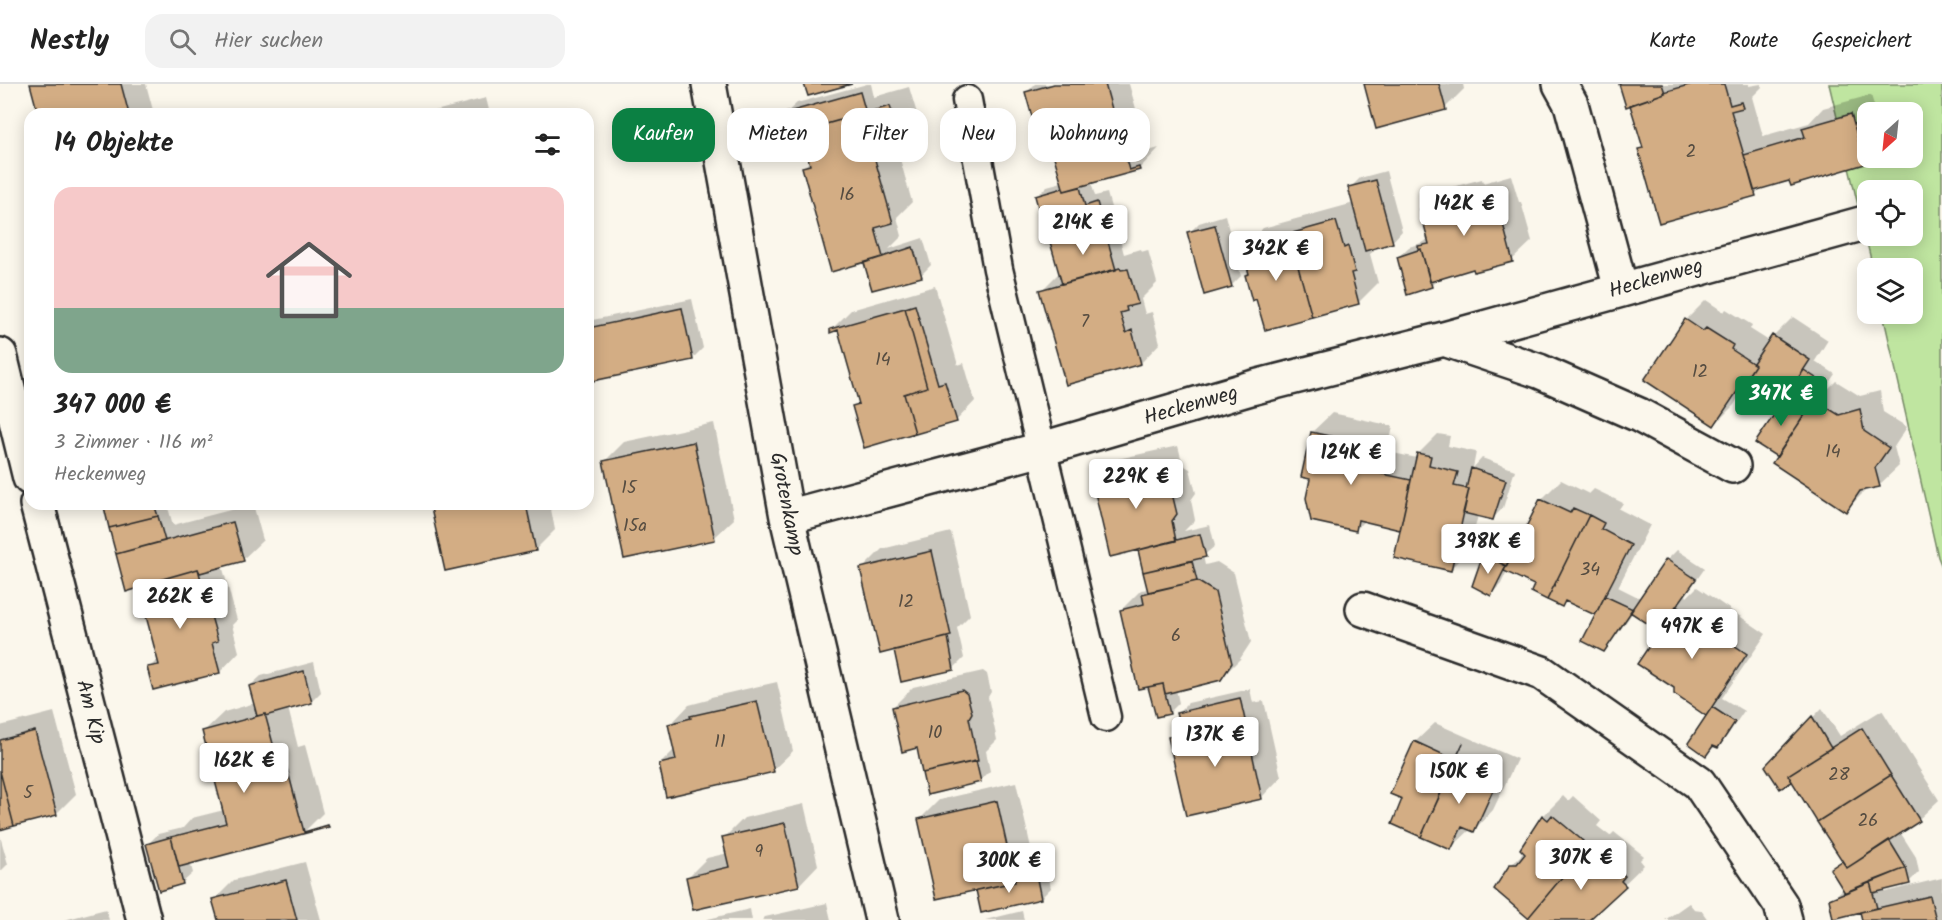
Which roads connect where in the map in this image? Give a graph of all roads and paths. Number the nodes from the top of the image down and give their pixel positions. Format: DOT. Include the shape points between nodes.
graph roads {
  1 [pos="709,84"];
  2 [pos="1560,84"];
  3 [pos="968,100"];
  4 [pos="1857,225"];
  5 [pos="1621,288"];
  6 [pos="1444,339"];
  7 [pos="0,355"];
  8 [pos="1042,449"];
  9 [pos="24,453"];
  10 [pos="1733,466"];
  11 [pos="39,510"];
  12 [pos="787,518"];
  13 [pos="1363,609"];
  14 [pos="1106,717"];
  15 [pos="144,920"];
  16 [pos="882,920"];
  17 [pos="1785,920"];
  1 -- 12 [label="street, Grotenkamp"];
  2 -- 5 [label="street" via="1571,104"];
  3 -- 8 [label="lane" via="998,269"];
  4 -- 5 [label="street, Heckenweg"];
  5 -- 6 [label="street, Heckenweg"];
  6 -- 8 [label="street, Heckenweg" via="1251,388"];
  6 -- 10 [label="street" via="1539,371 1639,415"];
  7 -- 9 [label="street"];
  8 -- 12 [label="street, Heckenweg"];
  8 -- 14 [label="lane"];
  11 -- 15 [label="street, Am Kip"];
  12 -- 16 [label="street, Grotenkamp"];
  13 -- 17 [label="street" via="1542,673 1699,783 1781,905"];
}
